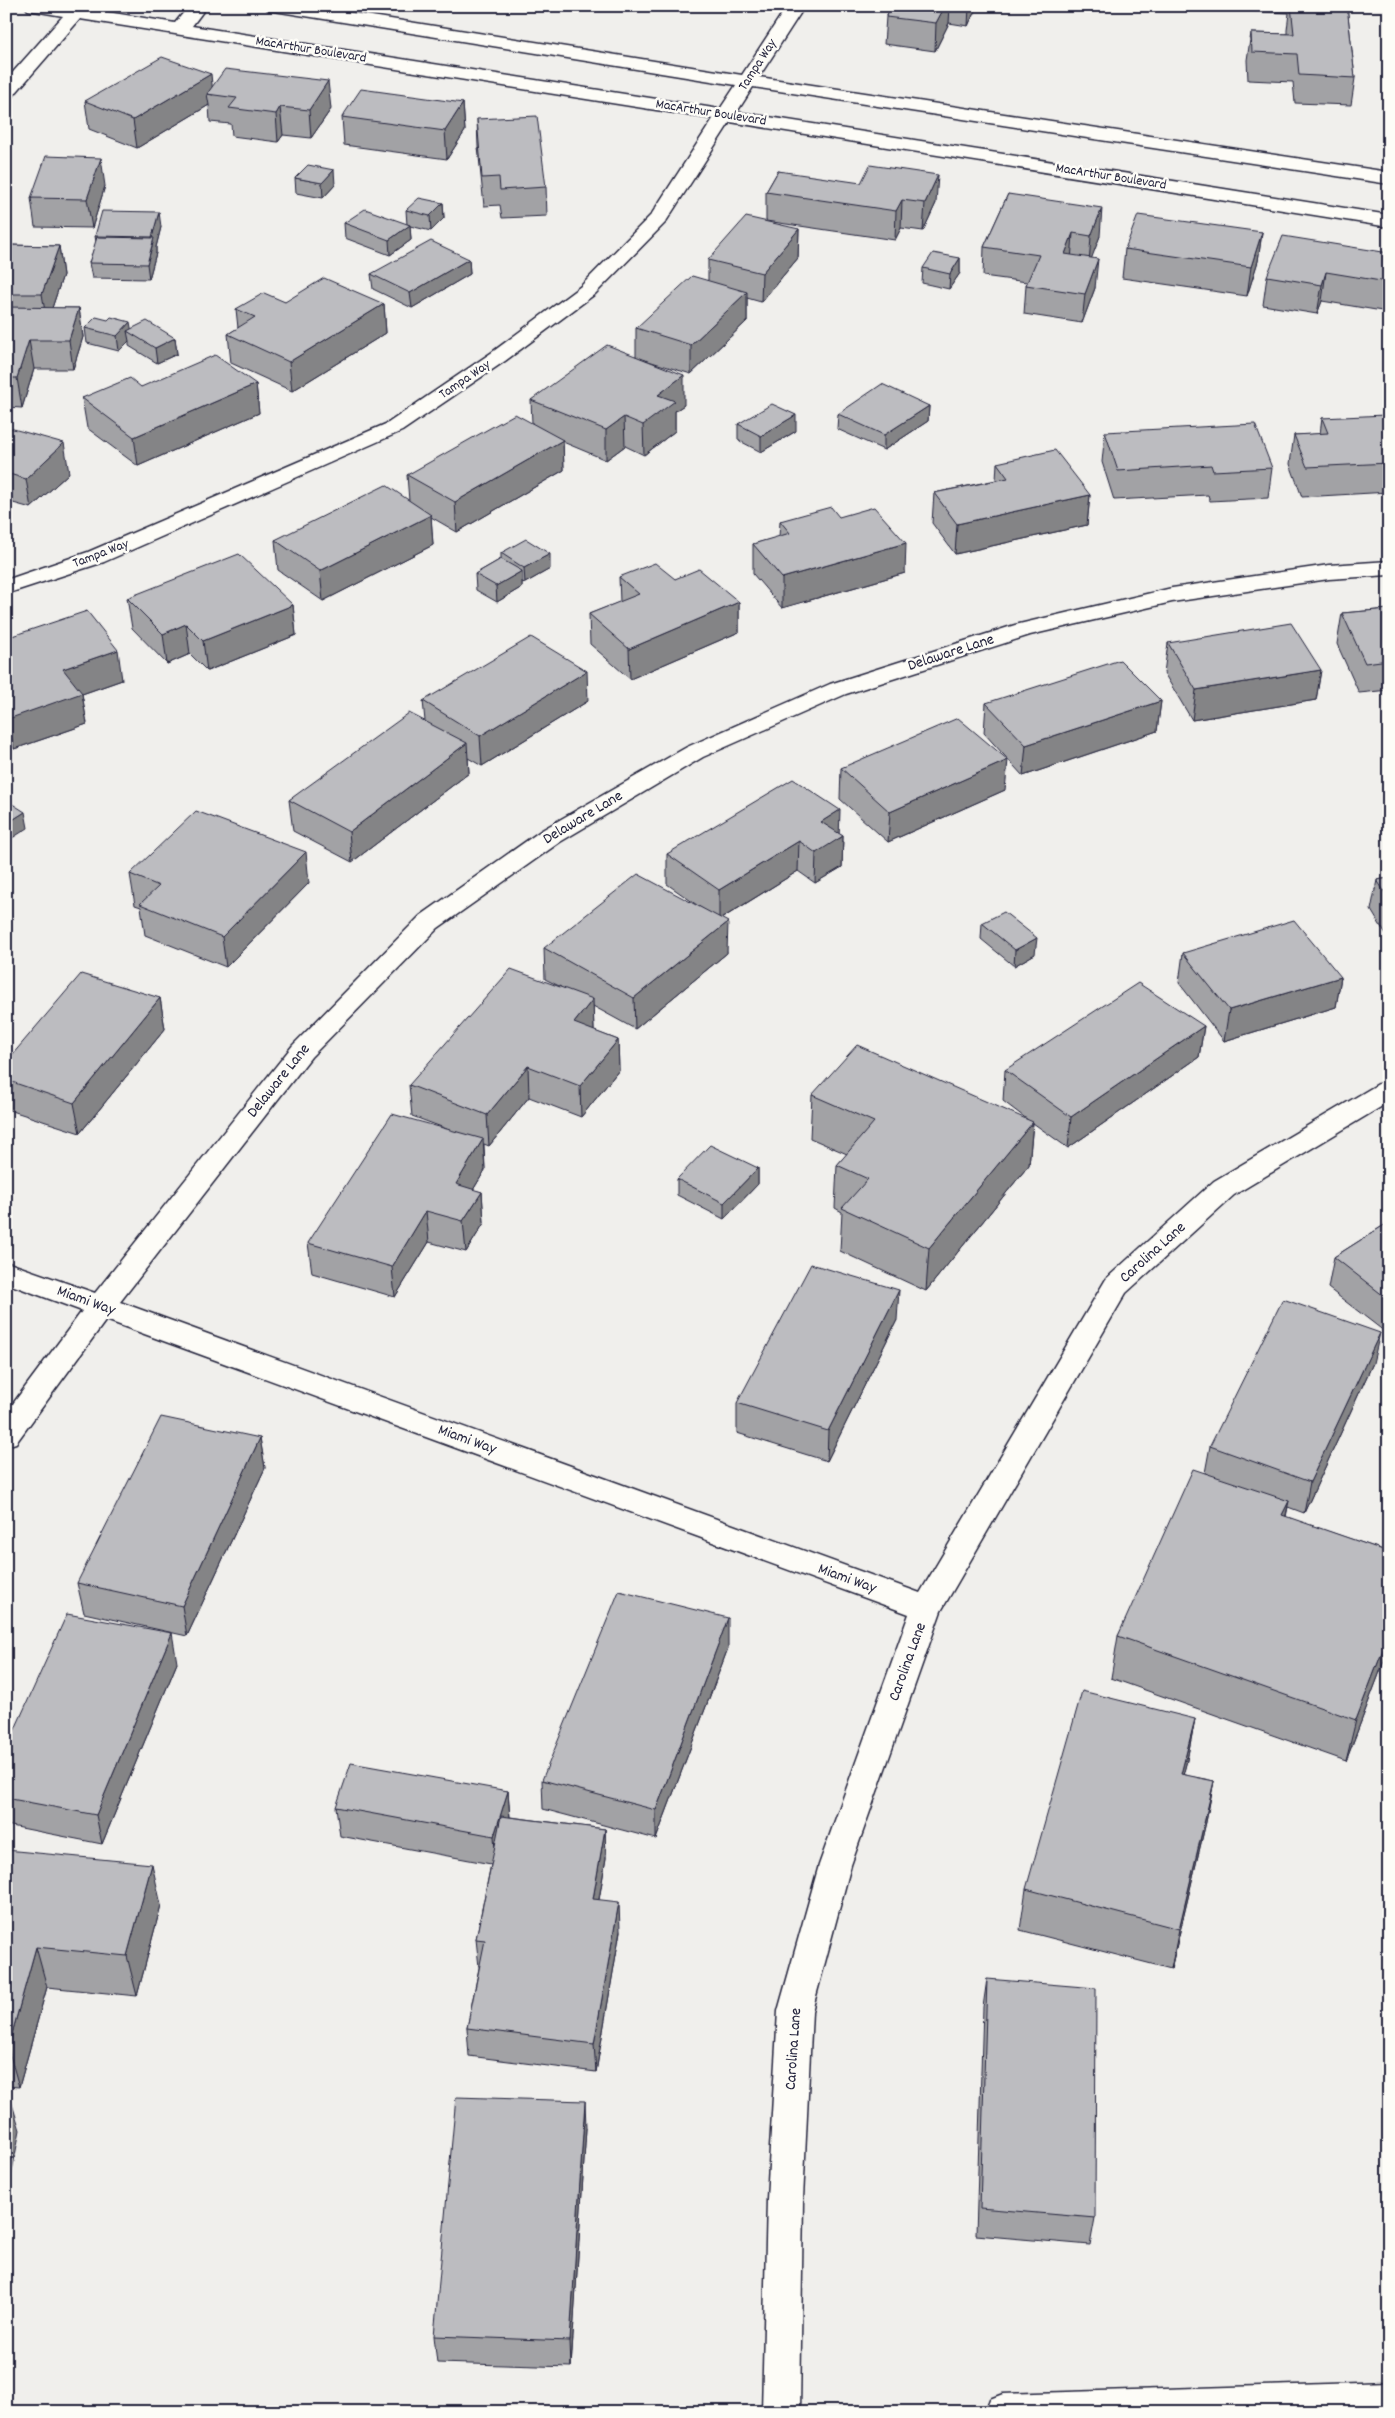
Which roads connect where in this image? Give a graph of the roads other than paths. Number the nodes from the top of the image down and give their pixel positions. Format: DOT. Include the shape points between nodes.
graph roads {
  1 [pos="34,6"];
  2 [pos="198,6"];
  3 [pos="274,6"];
  4 [pos="796,6"];
  5 [pos="79,9"];
  6 [pos="180,29"];
  7 [pos="747,81"];
  8 [pos="6,92"];
  9 [pos="725,116"];
  10 [pos="1389,178"];
  11 [pos="1389,222"];
  12 [pos="1389,568"];
  13 [pos="6,587"];
  14 [pos="1389,1090"];
  15 [pos="6,1272"];
  16 [pos="101,1306"];
  17 [pos="6,1435"];
  18 [pos="927,1608"];
  19 [pos="1389,2400"];
  20 [pos="781,2412"];
  21 [pos="1003,2412"];
  1 -- 5 [label="street, MacArthur Boulevard"];
  2 -- 6 [label="street"];
  3 -- 7 [label="street"];
  4 -- 7 [label="street, Tampa Way"];
  5 -- 6 [label="street, MacArthur Boulevard"];
  5 -- 8 [label="street"];
  6 -- 9 [label="street, MacArthur Boulevard"];
  7 -- 9 [label="street, Tampa Way"];
  7 -- 10 [label="street"];
  9 -- 11 [label="street, MacArthur Boulevard"];
  9 -- 13 [label="street, Tampa Way" via="658,219 588,290 498,357 395,427 96,557"];
  12 -- 16 [label="street, Delaware Lane" via="1329,572 1172,595 1023,630 838,689 695,752 552,836 429,922 302,1051"];
  14 -- 18 [label="street, Carolina Lane" via="1224,1188 1116,1286"];
  15 -- 16 [label="street, Miami Way"];
  16 -- 17 [label="street, Delaware Lane"];
  16 -- 18 [label="street, Miami Way"];
  18 -- 20 [label="street, Carolina Lane" via="835,1865 795,2011 785,2199"];
  19 -- 21 [label="street"];
}
